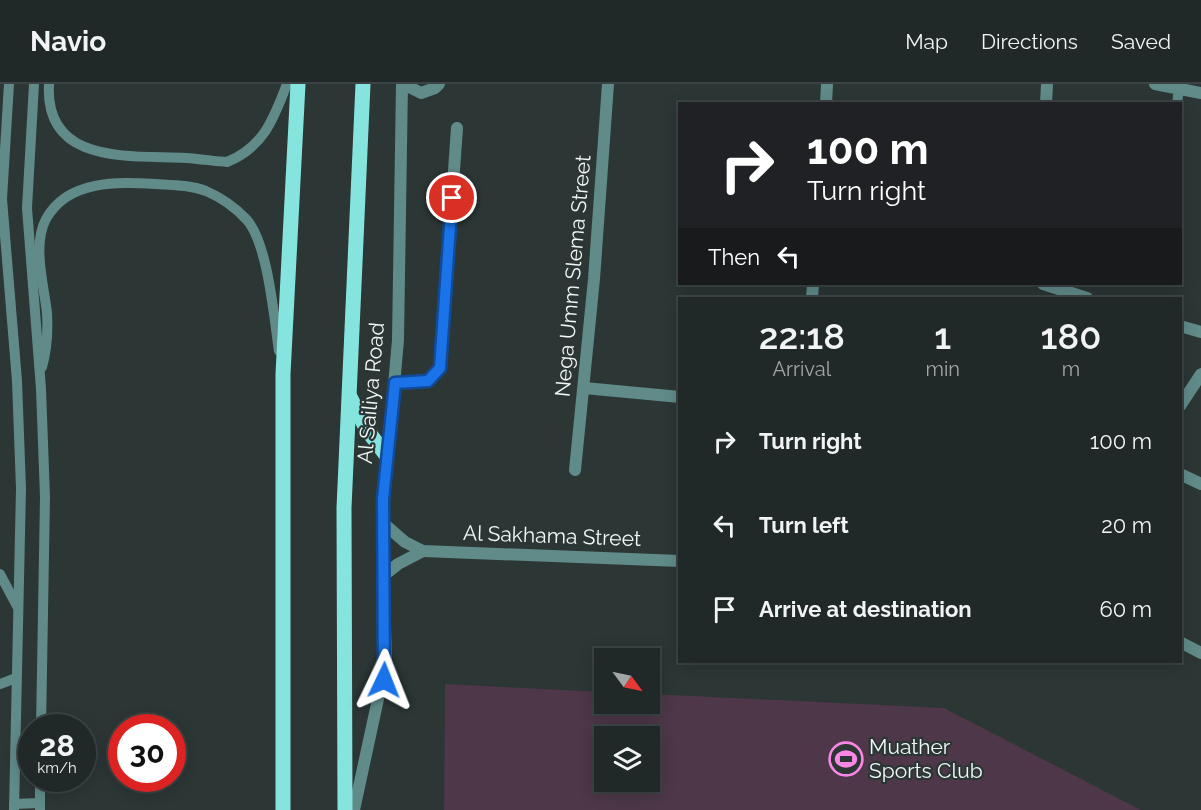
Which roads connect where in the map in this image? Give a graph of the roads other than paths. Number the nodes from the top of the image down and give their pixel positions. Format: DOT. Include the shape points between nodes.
graph roads {
  1 [pos="9,84"];
  2 [pos="34,84"];
  3 [pos="49,84"];
  4 [pos="287,84"];
  5 [pos="298,84"];
  6 [pos="363,84"];
  7 [pos="402,84"];
  8 [pos="438,84"];
  9 [pos="608,84"];
  10 [pos="827,84"];
  11 [pos="1047,84"];
  12 [pos="1155,84"];
  13 [pos="1179,88"];
  14 [pos="1201,93"];
  15 [pos="826,102"];
  16 [pos="1046,102"];
  17 [pos="1177,102"];
  18 [pos="457,128"];
  19 [pos="1047,285"];
  20 [pos="1084,297"];
  21 [pos="1182,327"];
  22 [pos="1201,332"];
  23 [pos="283,374"];
  24 [pos="1201,374"];
  25 [pos="40,376"];
  26 [pos="395,383"];
  27 [pos="584,388"];
  28 [pos="348,392"];
  29 [pos="678,397"];
  30 [pos="1182,403"];
  31 [pos="386,455"];
  32 [pos="575,470"];
  33 [pos="1182,475"];
  34 [pos="1201,484"];
  35 [pos="382,522"];
  36 [pos="423,550"];
  37 [pos="678,561"];
  38 [pos="0,574"];
  39 [pos="383,576"];
  40 [pos="18,609"];
  41 [pos="1182,643"];
  42 [pos="1201,653"];
  43 [pos="16,678"];
  44 [pos="0,684"];
  45 [pos="41,714"];
  46 [pos="14,807"];
  47 [pos="40,807"];
  48 [pos="283,810"];
  49 [pos="345,810"];
  50 [pos="354,810"];
  1 -- 40 [label="lane" via="3,200 20,423"];
  2 -- 25 [label="lane" via="27,208"];
  3 -- 4 [label="lane" via="50,108 58,124 87,148 109,156 227,162 245,155 264,134"];
  5 -- 23 [label="main road"];
  6 -- 28 [label="main road, Al Sailiya Road"];
  7 -- 8 [label="street, Al Sailiya Road" via="421,93"];
  7 -- 26 [label="street, Al Sailiya Road"];
  9 -- 27 [label="street, Nega Umm Slema Street"];
  10 -- 15 [label="street"];
  11 -- 16 [label="street"];
  12 -- 13 [label="street"];
  13 -- 14 [label="street"];
  13 -- 17 [label="lane"];
  18 -- 26 [label="street" via="440,368 428,381"];
  19 -- 20 [label="street"];
  21 -- 22 [label="street"];
  23 -- 25 [label="lane" via="261,248 248,221 216,196 195,188 111,182 62,200 42,229 47,331"];
  23 -- 48 [label="main road"];
  24 -- 30 [label="street"];
  25 -- 45 [label="lane" via="45,497"];
  26 -- 31 [label="street, Al Sailiya Road"];
  27 -- 29 [label="street"];
  27 -- 32 [label="street, Nega Umm Slema Street"];
  28 -- 31 [label="main road" via="367,430"];
  28 -- 49 [label="main road, Al Sailiya Road" via="342,625"];
  31 -- 35 [label="street, Al Sailiya Road"];
  33 -- 34 [label="street"];
  35 -- 36 [label="street, Al Sakhama Street" via="405,542"];
  35 -- 39 [label="street, Al Sailiya Road"];
  36 -- 37 [label="street, Al Sakhama Street"];
  36 -- 39 [label="street"];
  38 -- 40 [label="lane"];
  39 -- 50 [label="street, Al Sailiya Road" via="384,680"];
  40 -- 43 [label="lane"];
  41 -- 42 [label="street"];
  43 -- 44 [label="lane"];
  43 -- 46 [label="lane"];
  46 -- 47 [label="lane"];
}
